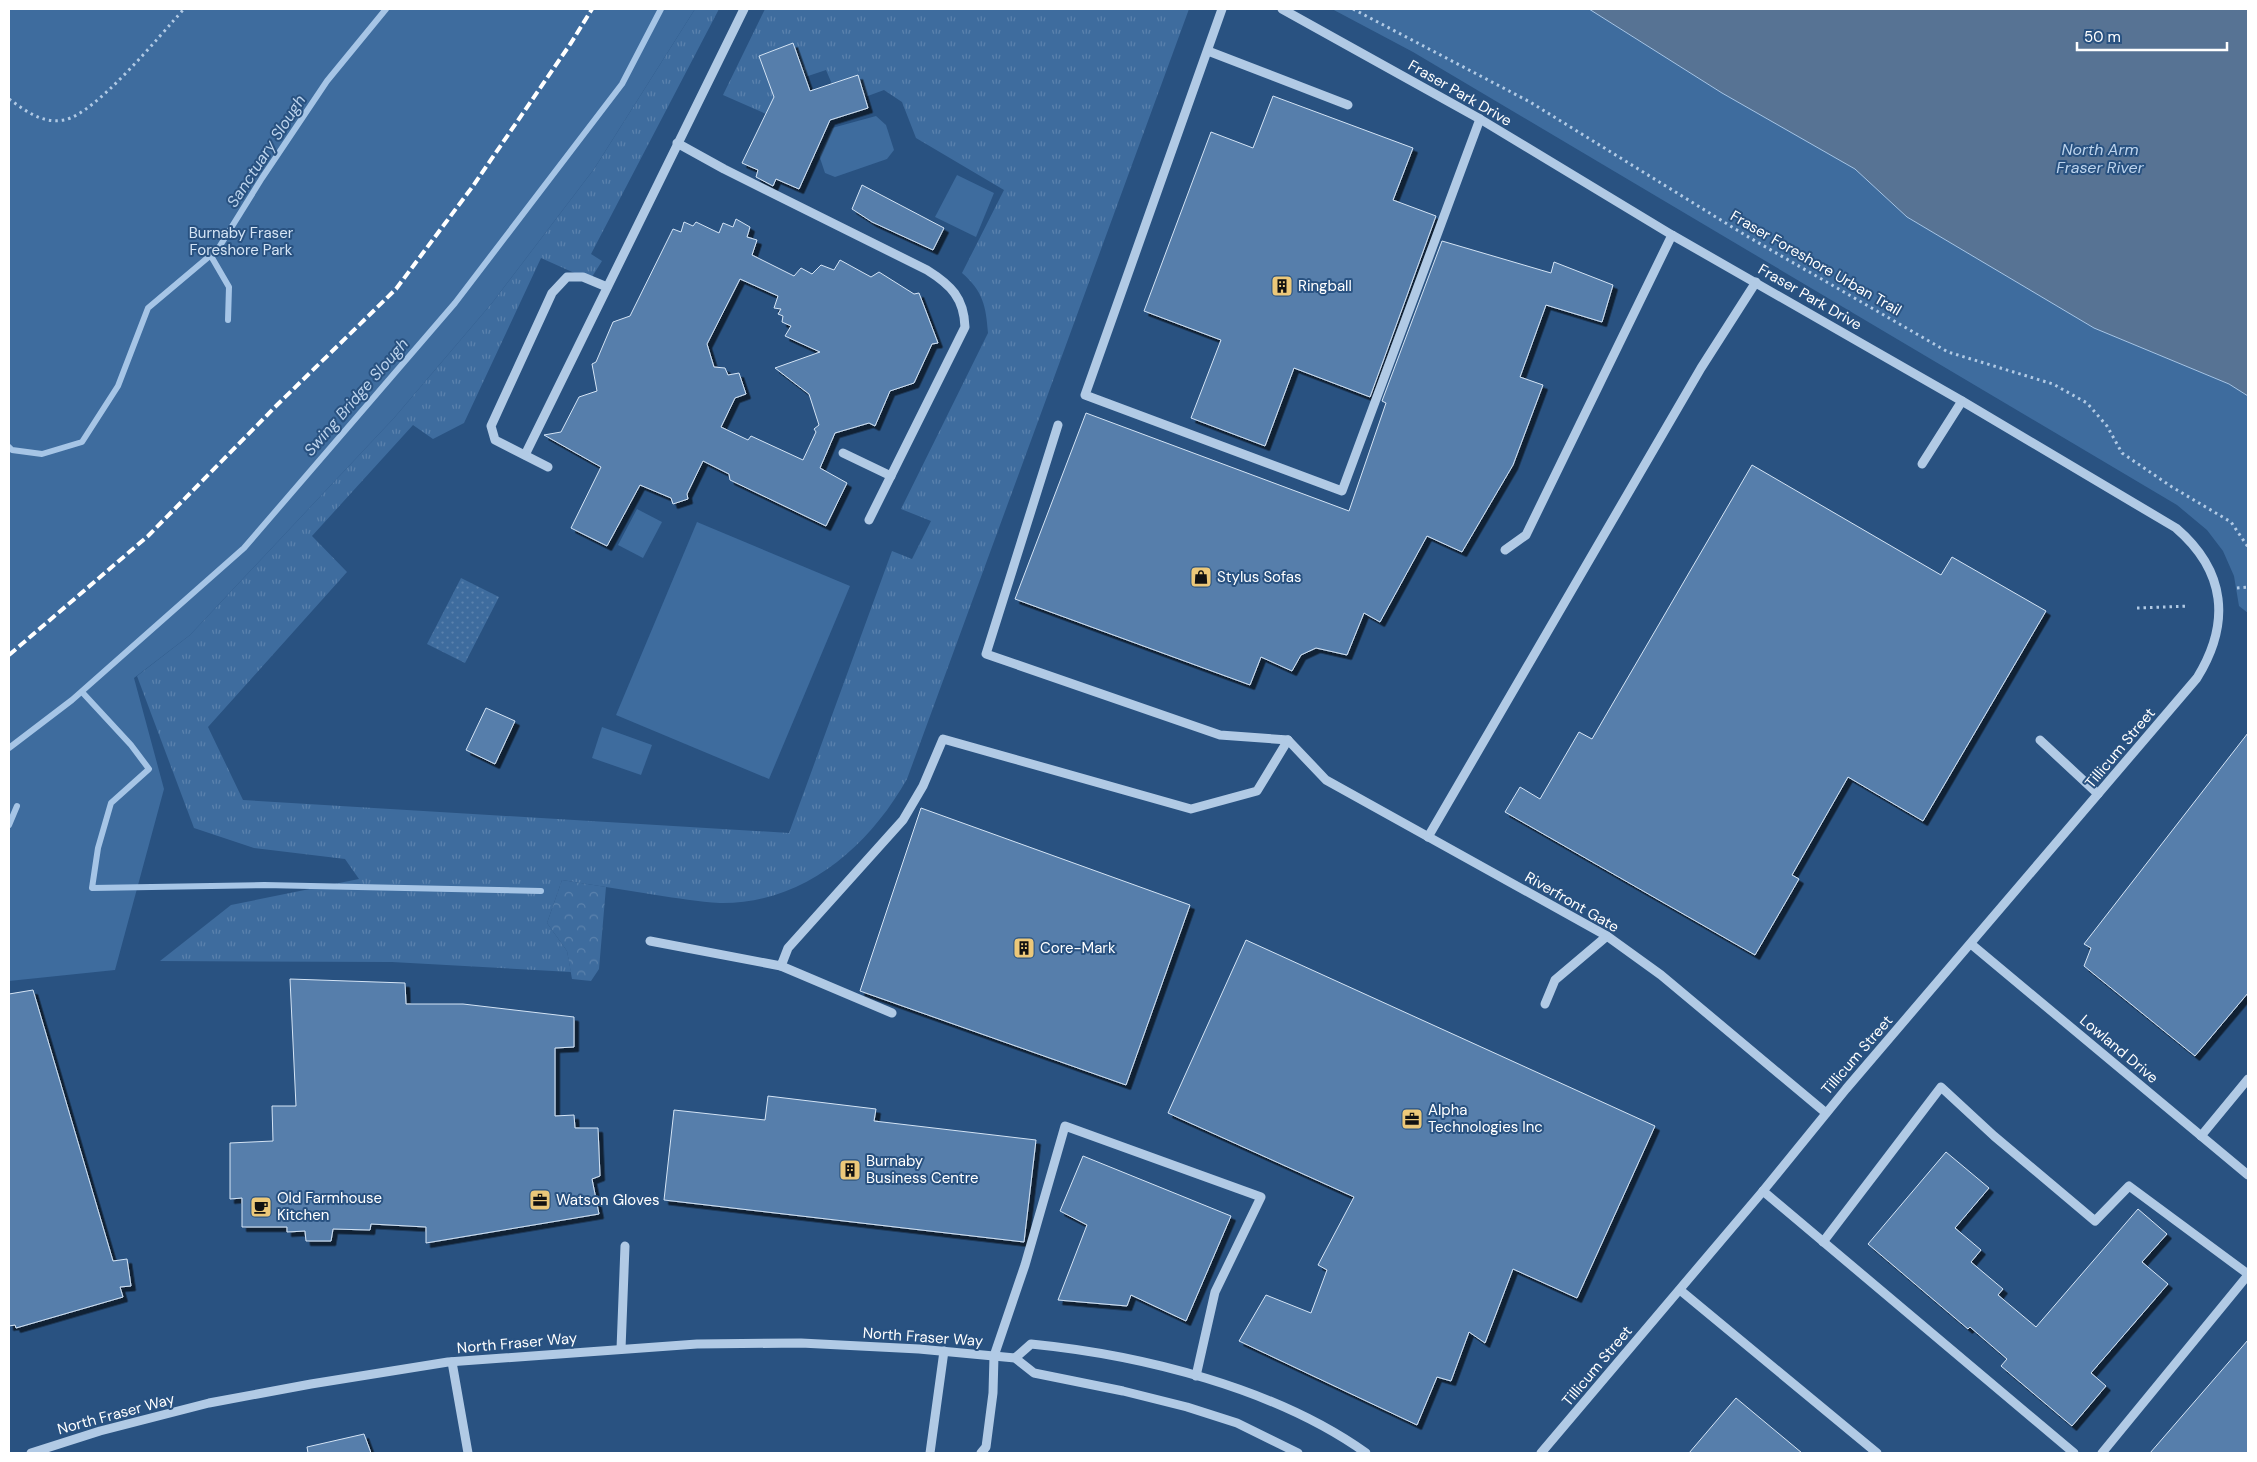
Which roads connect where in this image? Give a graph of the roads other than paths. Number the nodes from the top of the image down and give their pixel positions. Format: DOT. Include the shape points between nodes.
graph roads {
  1 [pos="744,9"];
  2 [pos="1222,9"];
  3 [pos="1282,9"];
  4 [pos="1208,51"];
  5 [pos="1348,105"];
  6 [pos="1480,119"];
  7 [pos="677,143"];
  8 [pos="1672,235"];
  9 [pos="1756,282"];
  10 [pos="607,287"];
  11 [pos="1962,401"];
  12 [pos="1058,425"];
  13 [pos="843,453"];
  14 [pos="525,455"];
  15 [pos="1922,464"];
  16 [pos="548,467"];
  17 [pos="891,476"];
  18 [pos="869,520"];
  19 [pos="1505,550"];
  20 [pos="2197,678"];
  21 [pos="1288,740"];
  22 [pos="2040,740"];
  23 [pos="2098,794"];
  24 [pos="1428,837"];
  25 [pos="1607,936"];
  26 [pos="650,941"];
  27 [pos="1971,944"];
  28 [pos="781,966"];
  29 [pos="1545,1004"];
  30 [pos="892,1013"];
  31 [pos="2248,1079"];
  32 [pos="1826,1113"];
  33 [pos="2201,1136"];
  34 [pos="2247,1172"];
  35 [pos="1763,1191"];
  36 [pos="1823,1242"];
  37 [pos="625,1246"];
  38 [pos="2248,1274"];
  39 [pos="1680,1290"];
  40 [pos="621,1348"];
  41 [pos="944,1352"];
  42 [pos="994,1356"];
  43 [pos="1015,1358"];
  44 [pos="452,1362"];
  45 [pos="1196,1376"];
  46 [pos="30,1453"];
  47 [pos="468,1453"];
  48 [pos="930,1453"];
  49 [pos="981,1453"];
  50 [pos="1298,1453"];
  51 [pos="1366,1453"];
  52 [pos="1541,1453"];
  53 [pos="1877,1453"];
  54 [pos="2074,1453"];
  55 [pos="2102,1453"];
  1 -- 7 [label="street"];
  2 -- 4 [label="street"];
  3 -- 6 [label="street, Fraser Park Drive"];
  4 -- 5 [label="street"];
  4 -- 6 [label="street" via="1085,395 1342,491"];
  6 -- 8 [label="street, Fraser Park Drive"];
  7 -- 10 [label="street"];
  7 -- 17 [label="street" via="927,270 945,281 955,295 964,310 965,327"];
  8 -- 9 [label="street, Fraser Park Drive"];
  8 -- 19 [label="street" via="1526,535"];
  9 -- 11 [label="street, Fraser Park Drive"];
  9 -- 24 [label="street" via="1701,368"];
  10 -- 14 [label="street"];
  10 -- 14 [label="street" via="583,277 567,277 552,293 491,426 495,440"];
  11 -- 15 [label="street"];
  11 -- 20 [label="street, Fraser Park Drive" via="2176,528 2197,547 2211,573 2220,612 2214,647"];
  12 -- 21 [label="street" via="986,654 1220,735"];
  13 -- 17 [label="street"];
  14 -- 16 [label="street"];
  17 -- 18 [label="street"];
  20 -- 23 [label="street, Tillicum Street"];
  21 -- 24 [label="street, Riverfront Gate" via="1326,780"];
  21 -- 28 [label="street" via="1257,791 1191,809 943,739 923,786 903,820 788,948"];
  22 -- 23 [label="street"];
  23 -- 27 [label="street, Tillicum Street"];
  24 -- 25 [label="street, Riverfront Gate"];
  25 -- 29 [label="street" via="1555,980"];
  25 -- 32 [label="street, Riverfront Gate" via="1660,975"];
  26 -- 28 [label="street"];
  27 -- 32 [label="street, Tillicum Street"];
  27 -- 33 [label="street, Lowland Drive"];
  28 -- 30 [label="street"];
  31 -- 33 [label="street"];
  32 -- 35 [label="street, Tillicum Street"];
  33 -- 34 [label="street, Lowland Drive"];
  35 -- 36 [label="street"];
  35 -- 39 [label="street, Tillicum Street"];
  36 -- 38 [label="street" via="1940,1087 2094,1221 2130,1186"];
  36 -- 54 [label="street"];
  37 -- 40 [label="street"];
  38 -- 55 [label="street"];
  39 -- 52 [label="street, Tillicum Street"];
  39 -- 53 [label="street"];
  40 -- 41 [label="street, North Fraser Way" via="801,1343"];
  40 -- 44 [label="street, North Fraser Way"];
  41 -- 42 [label="street, North Fraser Way"];
  41 -- 48 [label="street"];
  42 -- 43 [label="street, North Fraser Way"];
  42 -- 45 [label="street" via="1025,1265 1065,1126 1261,1197 1215,1292"];
  42 -- 49 [label="street" via="986,1447"];
  43 -- 45 [label="street" via="1031,1344 1074,1348"];
  43 -- 50 [label="street" via="1034,1373 1123,1391 1237,1423"];
  44 -- 46 [label="street, North Fraser Way" via="219,1401 100,1430"];
  44 -- 47 [label="street"];
  45 -- 51 [label="street" via="1270,1400 1348,1440"];
}
